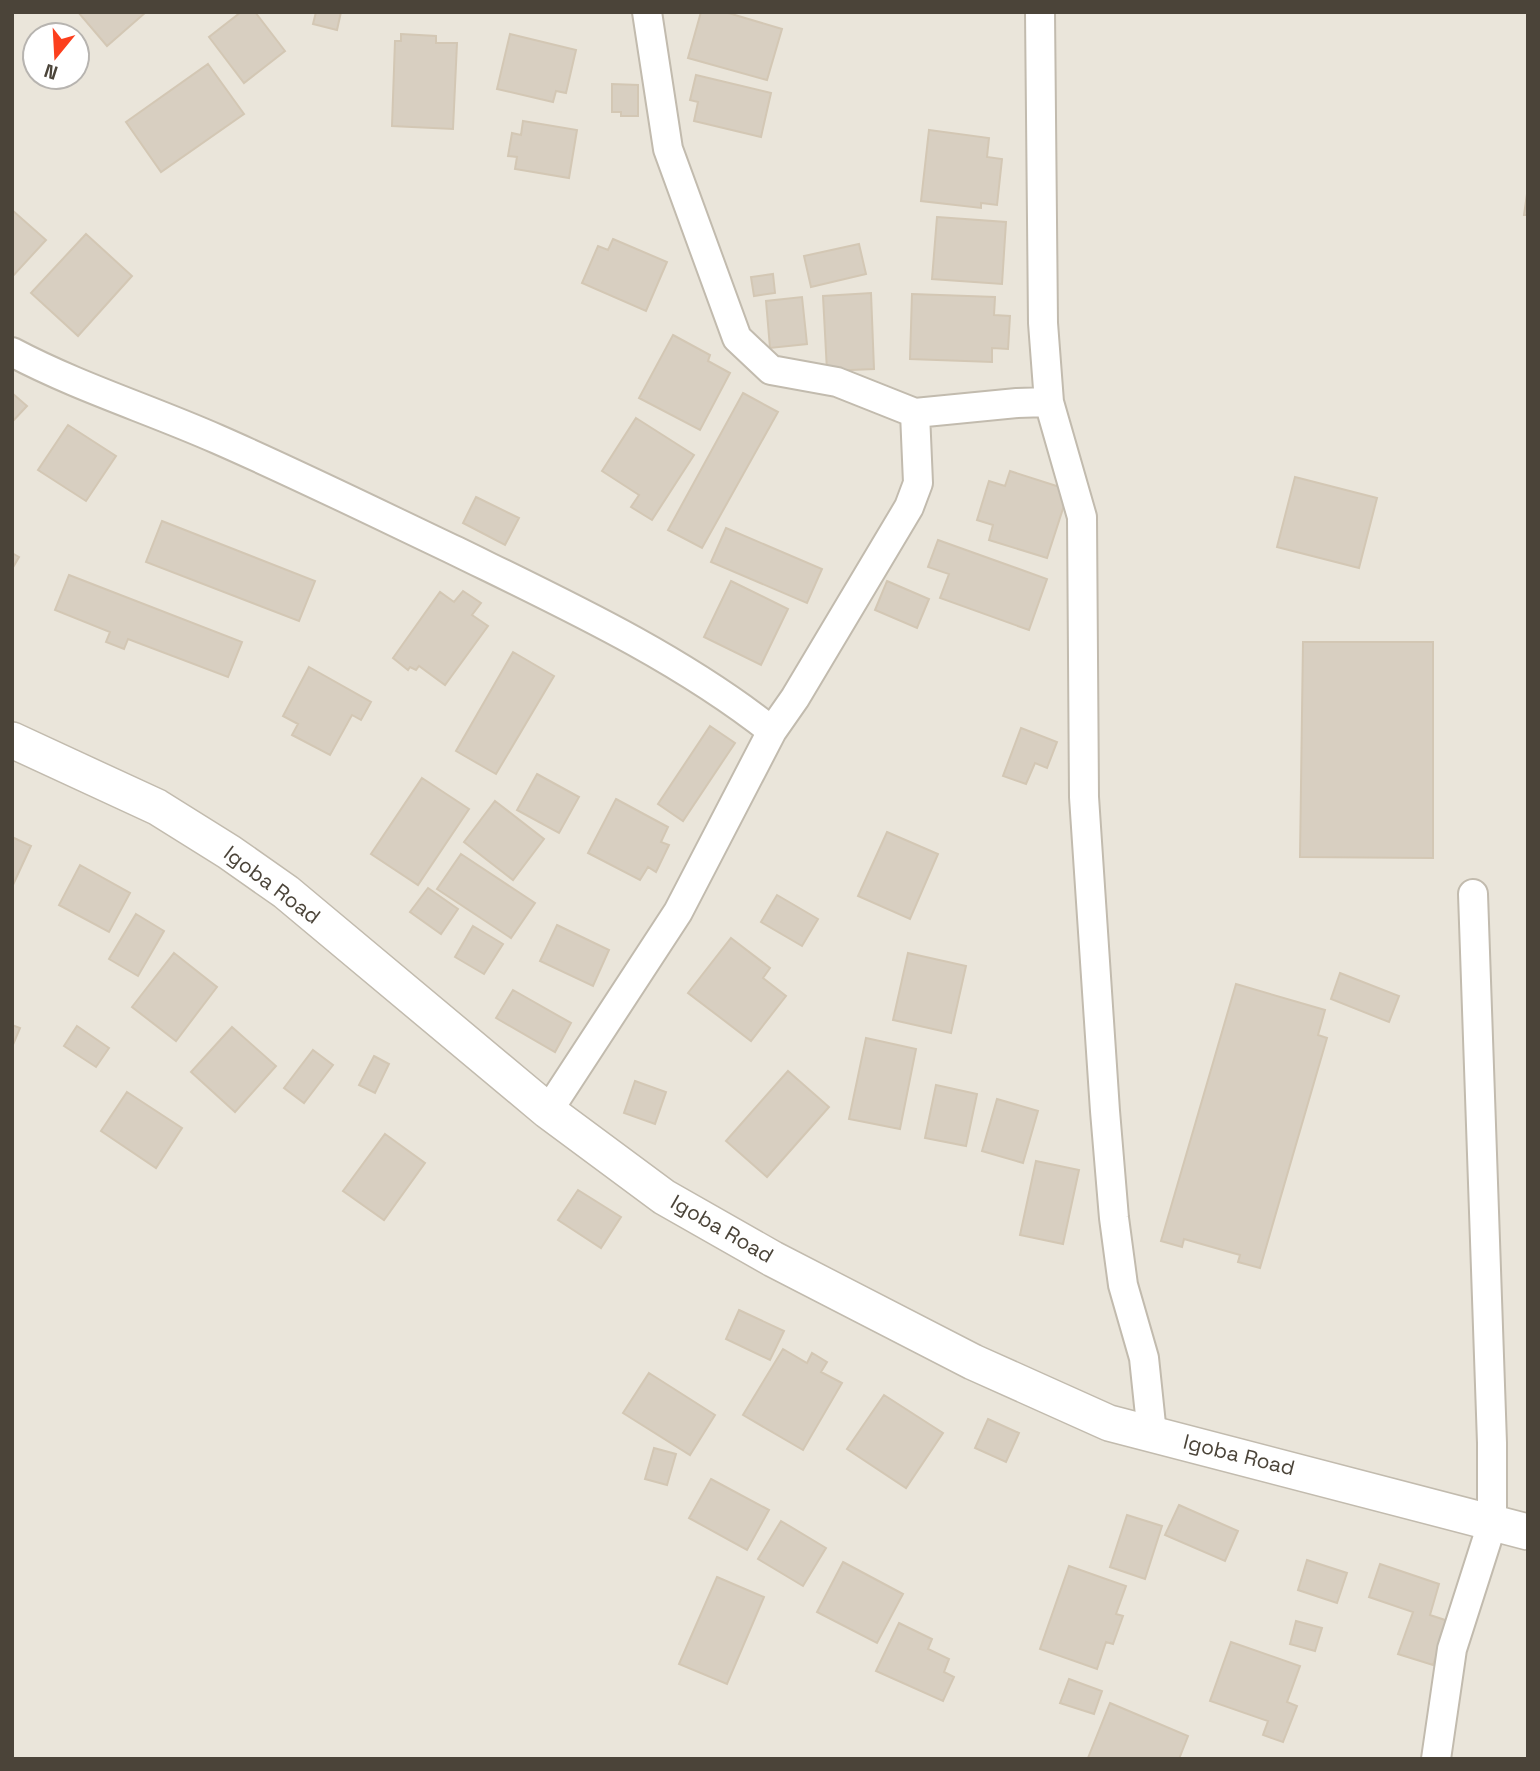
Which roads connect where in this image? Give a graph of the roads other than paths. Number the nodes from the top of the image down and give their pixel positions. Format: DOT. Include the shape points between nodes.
graph roads {
  1 [pos="647,12"];
  2 [pos="1040,12"];
  3 [pos="12,352"];
  4 [pos="1049,402"];
  5 [pos="915,413"];
  6 [pos="772,731"];
  7 [pos="12,740"];
  8 [pos="1472,894"];
  9 [pos="548,1111"];
  10 [pos="1152,1434"];
  11 [pos="1492,1524"];
  12 [pos="1528,1532"];
  13 [pos="1436,1759"];
  1 -- 5 [label="street" via="668,149 737,338 771,370 837,382"];
  2 -- 4 [label="street" via="1042,310"];
  3 -- 6 [label="street" via="227,443 514,579 675,666 737,703"];
  4 -- 5 [label="street"];
  4 -- 10 [label="street" via="1082,517 1084,797 1105,1111 1117,1245 1144,1358"];
  5 -- 6 [label="street" via="918,483 909,507"];
  6 -- 9 [label="street" via="678,912"];
  7 -- 9 [label="street, Igoba Road" via="158,807 241,860 286,892"];
  8 -- 11 [label="street"];
  9 -- 10 [label="street, Igoba Road" via="664,1197 773,1259 973,1362 1109,1423"];
  10 -- 11 [label="street, Igoba Road"];
  11 -- 12 [label="street, Igoba Road"];
  11 -- 13 [label="street" via="1452,1649"];
}
